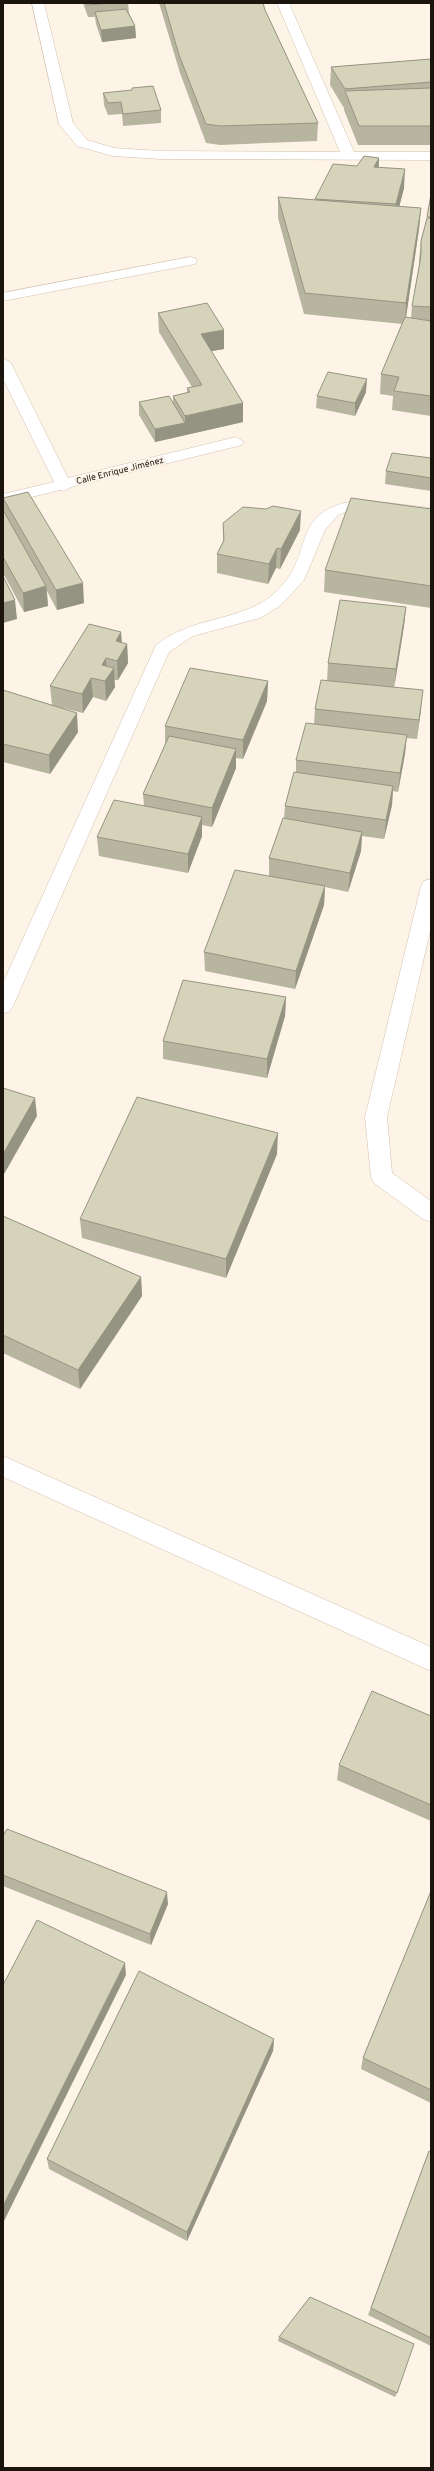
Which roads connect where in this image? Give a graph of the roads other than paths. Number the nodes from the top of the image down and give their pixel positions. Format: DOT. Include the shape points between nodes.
graph roads {
  1 [pos="38,3"];
  2 [pos="283,3"];
  3 [pos="349,156"];
  4 [pos="431,156"];
  5 [pos="190,261"];
  6 [pos="3,297"];
  7 [pos="3,363"];
  8 [pos="236,442"];
  9 [pos="64,486"];
  10 [pos="3,499"];
  11 [pos="431,513"];
  12 [pos="431,886"];
  13 [pos="3,1006"];
  14 [pos="431,1213"];
  15 [pos="3,1466"];
  16 [pos="431,1659"];
  1 -- 3 [label="street" via="66,124 82,143 113,152 161,155"];
  2 -- 3 [label="street"];
  3 -- 4 [label="street"];
  5 -- 6 [label="street"];
  7 -- 9 [label="street"];
  8 -- 9 [label="street, Calle Enrique Jiménez"];
  9 -- 10 [label="street, Calle Enrique Jiménez"];
  11 -- 13 [label="street" via="362,504 345,506 330,512 320,520 296,579 282,598 258,613 192,629 162,649"];
  12 -- 14 [label="street" via="376,1117 382,1177"];
  15 -- 16 [label="street"];
}
